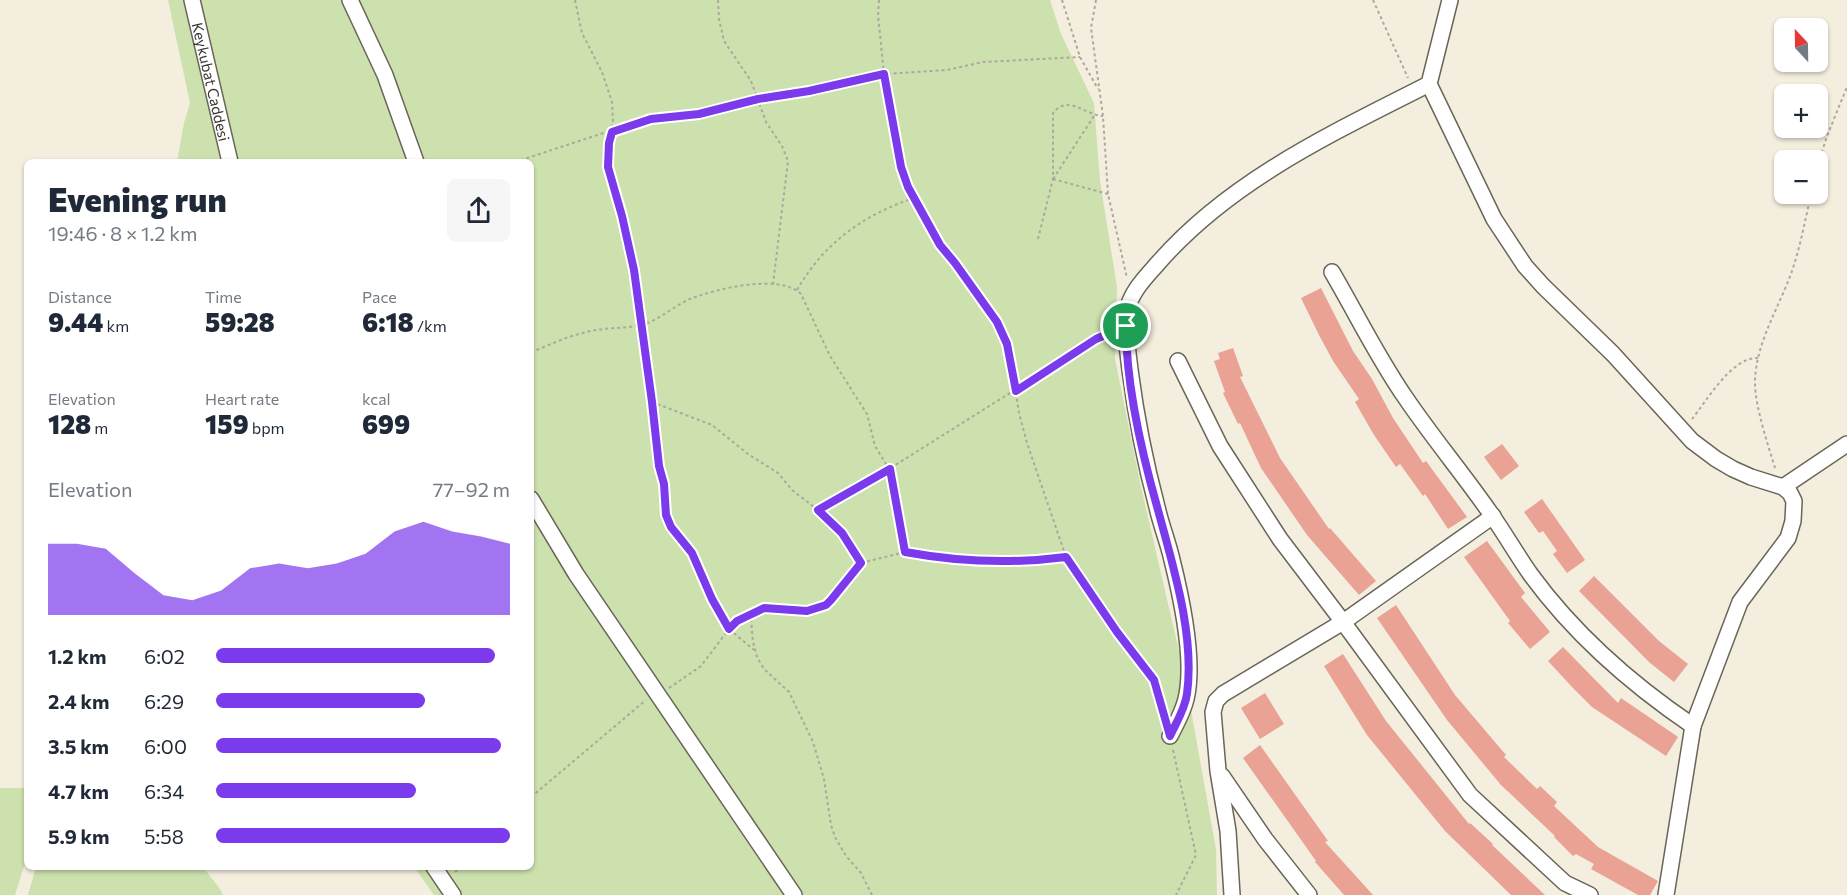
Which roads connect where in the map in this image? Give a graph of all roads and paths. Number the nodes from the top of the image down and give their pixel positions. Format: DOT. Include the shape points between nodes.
graph roads {
  1 [pos="192,0"];
  2 [pos="350,0"];
  3 [pos="575,0"];
  4 [pos="718,0"];
  5 [pos="879,0"];
  6 [pos="1062,0"];
  7 [pos="1096,0"];
  8 [pos="1373,0"];
  9 [pos="1450,0"];
  10 [pos="1080,57"];
  11 [pos="884,74"];
  12 [pos="1429,84"];
  13 [pos="1847,87"];
  14 [pos="1099,90"];
  15 [pos="1414,92"];
  16 [pos="758,99"];
  17 [pos="1094,116"];
  18 [pos="1103,116"];
  19 [pos="612,132"];
  20 [pos="1822,150"];
  21 [pos="229,159"];
  22 [pos="415,159"];
  23 [pos="525,159"];
  24 [pos="1053,179"];
  25 [pos="1108,194"];
  26 [pos="914,198"];
  27 [pos="1809,204"];
  28 [pos="1038,239"];
  29 [pos="1332,272"];
  30 [pos="773,284"];
  31 [pos="797,290"];
  32 [pos="1131,299"];
  33 [pos="641,325"];
  34 [pos="1126,326"];
  35 [pos="534,351"];
  36 [pos="1758,358"];
  37 [pos="1178,361"];
  38 [pos="1016,391"];
  39 [pos="652,402"];
  40 [pos="1683,430"];
  41 [pos="1847,444"];
  42 [pos="890,469"];
  43 [pos="1783,487"];
  44 [pos="534,505"];
  45 [pos="818,510"];
  46 [pos="1493,516"];
  47 [pos="905,552"];
  48 [pos="1066,557"];
  49 [pos="861,563"];
  50 [pos="754,614"];
  51 [pos="1343,622"];
  52 [pos="729,629"];
  53 [pos="754,650"];
  54 [pos="658,693"];
  55 [pos="1693,726"];
  56 [pos="1170,736"];
  57 [pos="1218,771"];
  58 [pos="534,795"];
  59 [pos="436,870"];
  60 [pos="453,895"];
  61 [pos="794,895"];
  62 [pos="872,895"];
  63 [pos="1176,895"];
  64 [pos="1232,895"];
  65 [pos="1309,895"];
  66 [pos="1590,895"];
  67 [pos="1666,895"];
  1 -- 21 [label="street, Keykubat Caddesi"];
  2 -- 22 [label="street" via="385,75"];
  3 -- 19 [label="path" via="582,33 612,102"];
  4 -- 16 [label="path" via="724,41 748,76"];
  5 -- 11 [label="path"];
  6 -- 10 [label="path"];
  7 -- 14 [label="path" via="1091,28"];
  8 -- 15 [label="path"];
  9 -- 12 [label="street"];
  10 -- 11 [label="path" via="984,62 947,70"];
  10 -- 14 [label="path"];
  11 -- 16 [label="path"];
  11 -- 26 [label="path" via="901,167"];
  12 -- 15 [label="street"];
  12 -- 40 [label="street" via="1480,195 1525,266"];
  13 -- 20 [label="path"];
  14 -- 18 [label="path"];
  15 -- 32 [label="street" via="1290,157 1237,191 1164,256"];
  16 -- 19 [label="path" via="699,114 637,122"];
  16 -- 30 [label="path" via="788,161"];
  17 -- 18 [label="path"];
  17 -- 24 [label="path"];
  17 -- 24 [label="path" via="1073,105 1055,110"];
  18 -- 25 [label="path"];
  19 -- 23 [label="path"];
  19 -- 33 [label="path" via="608,167 628,243"];
  24 -- 25 [label="path"];
  24 -- 28 [label="path"];
  25 -- 32 [label="path"];
  26 -- 31 [label="path" via="877,213 846,232 823,253"];
  26 -- 38 [label="path" via="940,245 997,322 1007,344"];
  27 -- 36 [label="path" via="1795,261"];
  29 -- 46 [label="street" via="1405,396"];
  30 -- 31 [label="path"];
  30 -- 33 [label="path" via="706,293"];
  31 -- 42 [label="path" via="830,356 867,414 874,446"];
  32 -- 34 [label="street"];
  33 -- 35 [label="path" via="584,332"];
  33 -- 39 [label="path"];
  34 -- 38 [label="path" via="1096,339"];
  34 -- 56 [label="street" via="1138,422 1178,582 1186,637 1187,692"];
  36 -- 40 [label="path" via="1734,367"];
  36 -- 43 [label="path" via="1756,395"];
  37 -- 51 [label="street" via="1220,446 1280,539"];
  38 -- 42 [label="path"];
  38 -- 48 [label="path" via="1036,473"];
  39 -- 45 [label="path" via="712,425 778,473"];
  39 -- 52 [label="path" via="666,515 692,553"];
  40 -- 43 [label="street" via="1724,464"];
  41 -- 43 [label="street"];
  42 -- 45 [label="path"];
  42 -- 47 [label="path"];
  43 -- 55 [label="street" via="1794,501 1791,530 1740,602"];
  44 -- 54 [label="street"];
  45 -- 49 [label="path" via="842,533"];
  46 -- 51 [label="street"];
  46 -- 55 [label="street" via="1532,576 1578,632 1644,692"];
  47 -- 48 [label="path" via="998,562"];
  47 -- 49 [label="path"];
  48 -- 56 [label="path" via="1154,680"];
  49 -- 50 [label="path" via="826,605 807,611 764,608"];
  50 -- 52 [label="path"];
  50 -- 53 [label="path"];
  51 -- 57 [label="street" via="1219,697 1214,712"];
  51 -- 66 [label="street" via="1470,795 1565,883"];
  52 -- 53 [label="path"];
  52 -- 54 [label="path" via="701,666"];
  53 -- 62 [label="path" via="764,669 789,692 805,722 822,770 835,837"];
  54 -- 58 [label="path"];
  54 -- 61 [label="street"];
  55 -- 67 [label="street"];
  56 -- 63 [label="path" via="1197,855"];
  57 -- 64 [label="street" via="1228,831"];
  57 -- 65 [label="street"];
  59 -- 60 [label="street"];
}
